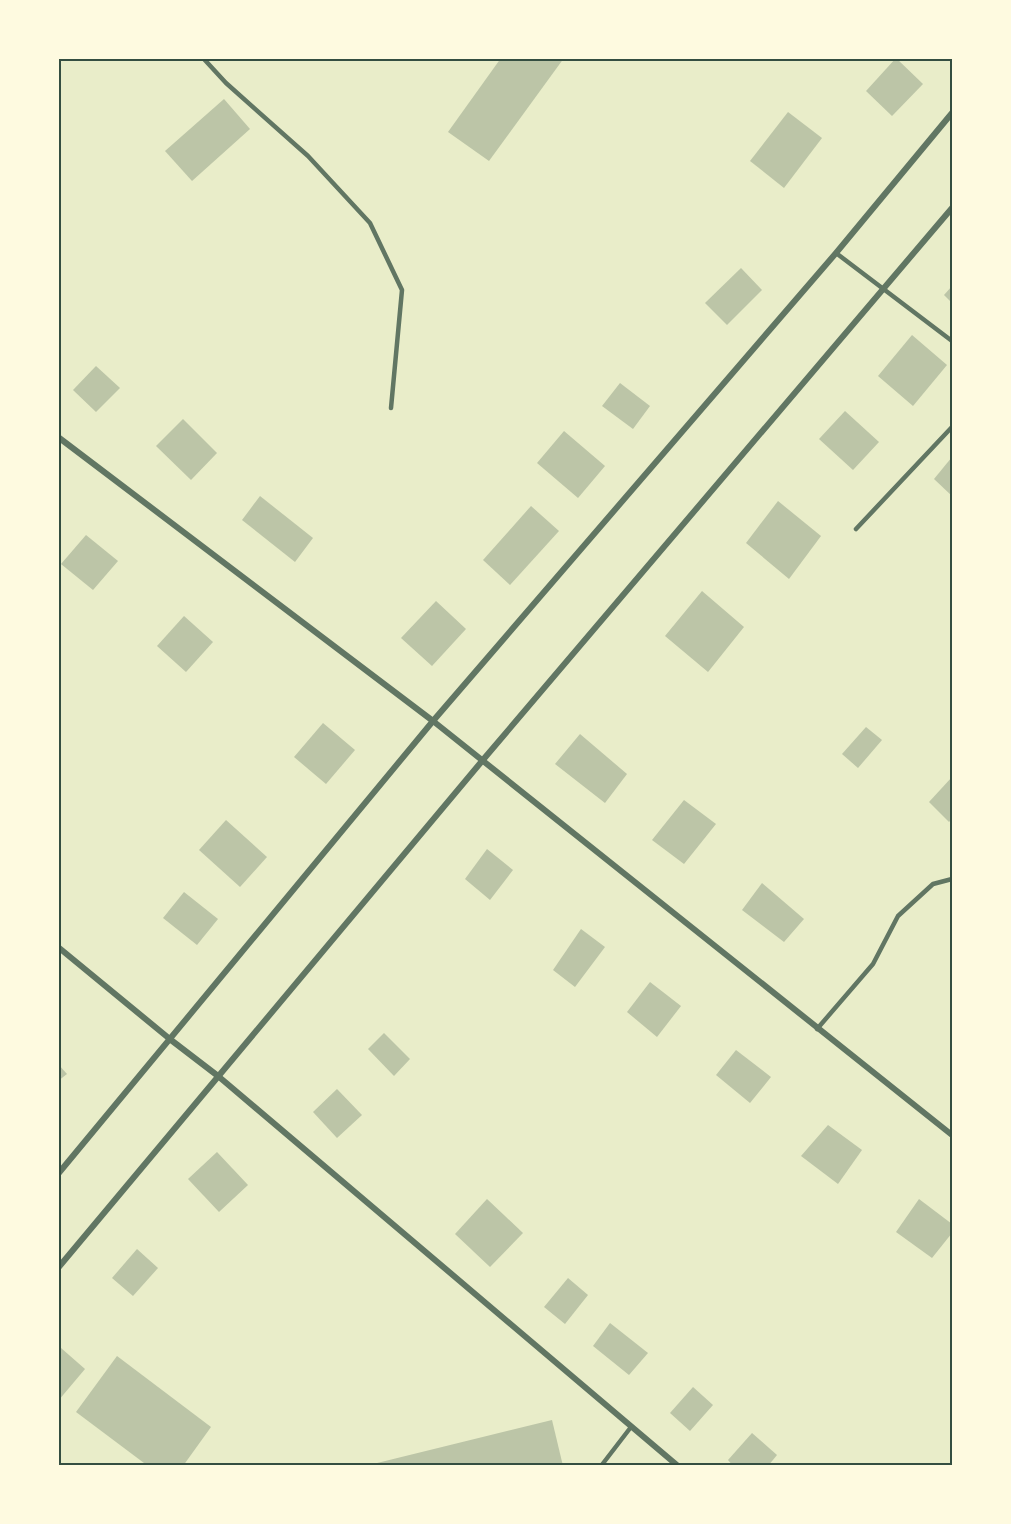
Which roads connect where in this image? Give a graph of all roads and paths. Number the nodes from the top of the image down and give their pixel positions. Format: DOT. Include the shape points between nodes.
graph roads {
  1 [pos="203,58"];
  2 [pos="952,112"];
  3 [pos="952,208"];
  4 [pos="836,253"];
  5 [pos="883,290"];
  6 [pos="952,341"];
  7 [pos="391,408"];
  8 [pos="952,427"];
  9 [pos="58,436"];
  10 [pos="856,529"];
  11 [pos="433,721"];
  12 [pos="482,761"];
  13 [pos="952,879"];
  14 [pos="58,947"];
  15 [pos="817,1029"];
  16 [pos="171,1040"];
  17 [pos="218,1076"];
  18 [pos="952,1135"];
  19 [pos="58,1174"];
  20 [pos="58,1269"];
  21 [pos="631,1427"];
  22 [pos="601,1466"];
  23 [pos="678,1466"];
  1 -- 7 [label="lane" via="308,156 370,223 402,290"];
  2 -- 4 [label="street"];
  3 -- 5 [label="street"];
  4 -- 5 [label="lane"];
  4 -- 11 [label="street"];
  5 -- 6 [label="lane"];
  5 -- 12 [label="street"];
  8 -- 10 [label="lane"];
  9 -- 11 [label="street"];
  11 -- 12 [label="street"];
  11 -- 16 [label="street"];
  12 -- 15 [label="street"];
  12 -- 17 [label="street"];
  13 -- 15 [label="lane" via="933,884 898,916 873,964"];
  14 -- 16 [label="street"];
  15 -- 18 [label="street"];
  16 -- 17 [label="street"];
  16 -- 19 [label="street"];
  17 -- 20 [label="street"];
  17 -- 21 [label="street"];
  21 -- 22 [label="lane"];
  21 -- 23 [label="street"];
}
